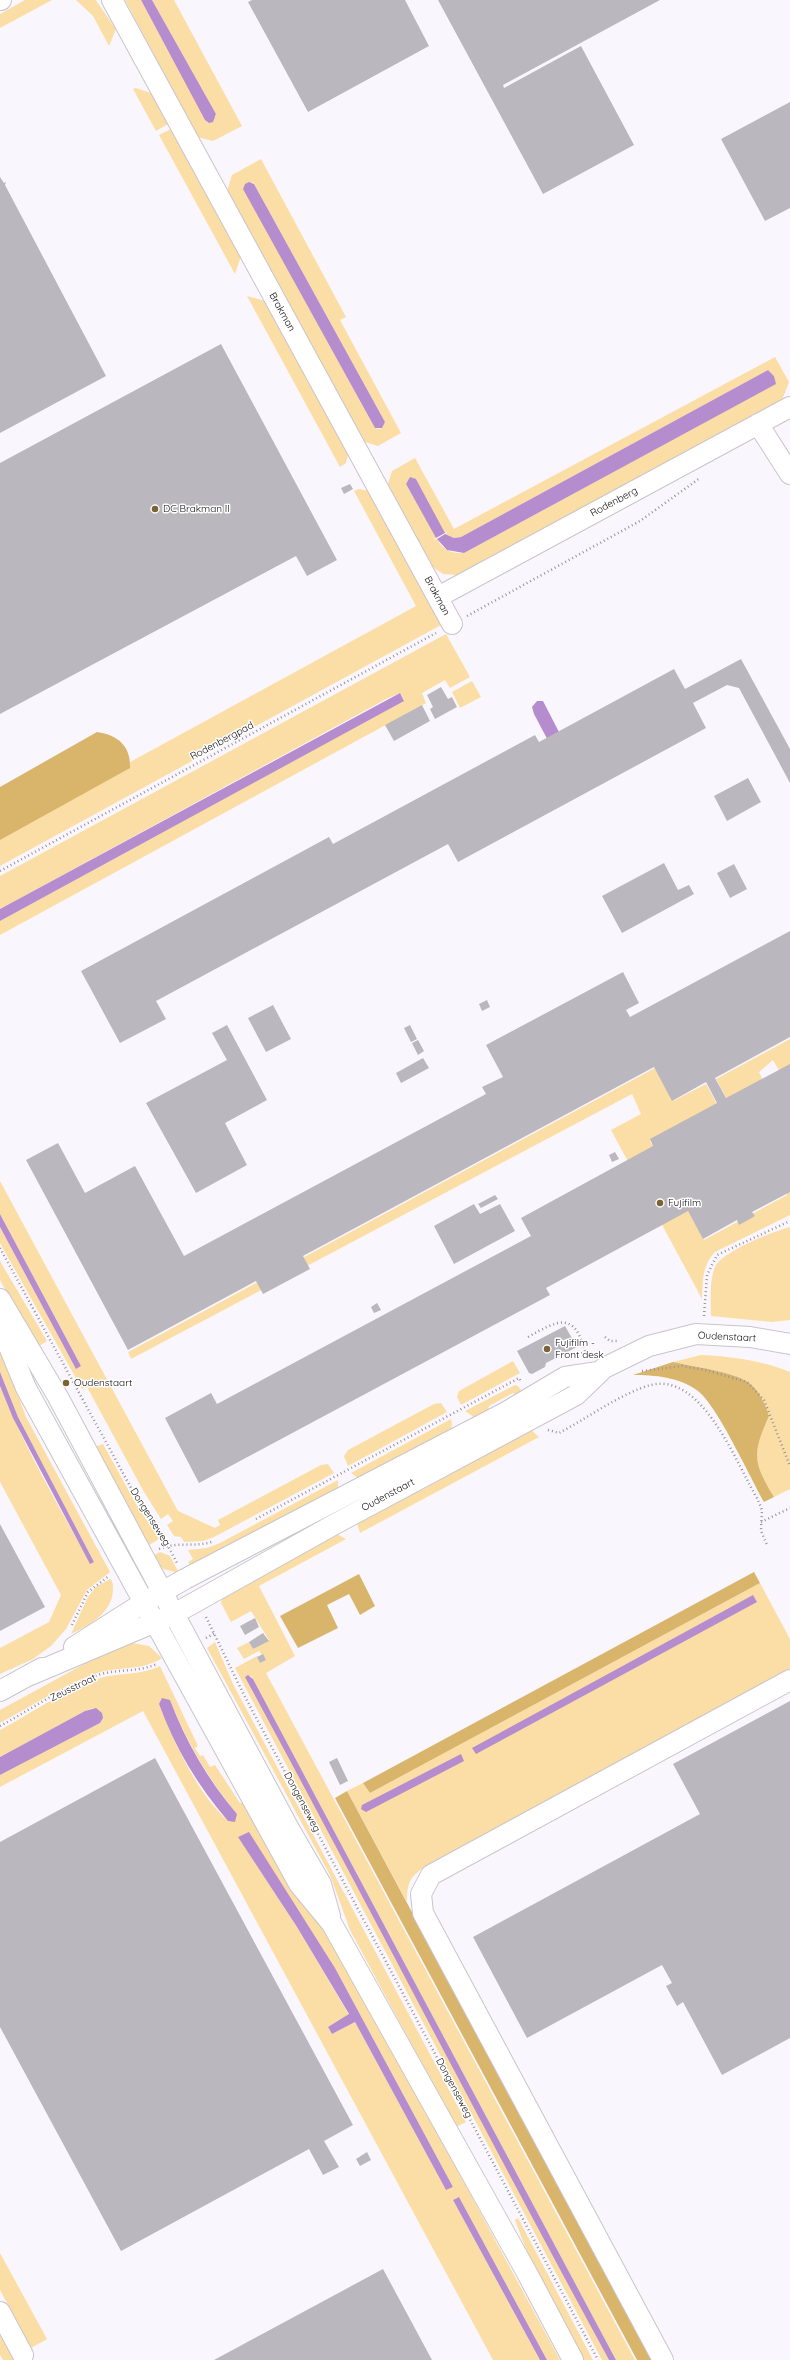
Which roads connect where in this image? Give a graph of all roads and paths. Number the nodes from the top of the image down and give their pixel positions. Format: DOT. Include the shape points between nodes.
graph roads {
  1 [pos="112,0"];
  2 [pos="790,407"];
  3 [pos="758,424"];
  4 [pos="790,474"];
  5 [pos="704,476"];
  6 [pos="438,597"];
  7 [pos="452,624"];
  8 [pos="0,872"];
  9 [pos="790,1221"];
  10 [pos="0,1248"];
  11 [pos="0,1299"];
  12 [pos="699,1320"];
  13 [pos="0,1325"];
  14 [pos="528,1337"];
  15 [pos="605,1337"];
  16 [pos="620,1340"];
  17 [pos="790,1344"];
  18 [pos="572,1359"];
  19 [pos="640,1372"];
  20 [pos="534,1406"];
  21 [pos="790,1466"];
  22 [pos="790,1508"];
  23 [pos="250,1522"];
  24 [pos="761,1522"];
  25 [pos="217,1540"];
  26 [pos="767,1545"];
  27 [pos="168,1546"];
  28 [pos="144,1558"];
  29 [pos="124,1567"];
  30 [pos="186,1579"];
  31 [pos="164,1592"];
  32 [pos="198,1601"];
  33 [pos="143,1603"];
  34 [pos="174,1614"];
  35 [pos="154,1624"];
  36 [pos="68,1631"];
  37 [pos="216,1633"];
  38 [pos="192,1645"];
  39 [pos="173,1656"];
  40 [pos="30,1675"];
  41 [pos="790,1680"];
  42 [pos="0,1692"];
  43 [pos="0,1726"];
  44 [pos="332,1924"];
  45 [pos="0,2312"];
  46 [pos="23,2354"];
  47 [pos="573,2360"];
  48 [pos="598,2360"];
  49 [pos="663,2360"];
  1 -- 6 [label="street, Brakman"];
  2 -- 3 [label="street, Rodenberg"];
  3 -- 4 [label="street"];
  3 -- 6 [label="street, Rodenberg"];
  5 -- 7 [label="path, Rodenbergpad" via="640,521"];
  6 -- 7 [label="street, Brakman"];
  7 -- 8 [label="path, Rodenbergpad"];
  9 -- 12 [label="path" via="717,1255 707,1275 704,1319"];
  10 -- 27 [label="path, Dongenseweg" via="142,1508"];
  11 -- 28 [label="street" via="58,1397"];
  13 -- 29 [label="street" via="26,1388"];
  14 -- 18 [label="path" via="553,1323 563,1321 572,1324 585,1351"];
  15 -- 16 [label="path" via="610,1341"];
  17 -- 20 [label="street, Oudenstaart" via="750,1337 696,1334 649,1346 598,1372 576,1395"];
  19 -- 21 [label="path" via="682,1366 747,1382 764,1400"];
  20 -- 23 [label="path" via="519,1378"];
  20 -- 24 [label="path" via="547,1429 559,1433 636,1391 652,1385 668,1385 682,1389 710,1414 758,1500 762,1510"];
  20 -- 30 [label="street, Oudenstaart"];
  20 -- 32 [label="street, Oudenstaart" via="335,1524"];
  22 -- 24 [label="path"];
  24 -- 26 [label="path" via="761,1531"];
  25 -- 27 [label="path" via="188,1546"];
  27 -- 28 [label="path"];
  27 -- 30 [label="path, Dongenseweg"];
  28 -- 31 [label="street"];
  29 -- 33 [label="street"];
  29 -- 36 [label="path" via="97,1583 88,1592"];
  30 -- 31 [label="street, Oudenstaart"];
  31 -- 33 [label="street, Oudenstaart"];
  31 -- 34 [label="street"];
  32 -- 34 [label="street, Oudenstaart"];
  32 -- 37 [label="path, Dongenseweg"];
  33 -- 35 [label="street"];
  33 -- 40 [label="street"];
  34 -- 35 [label="street, Oudenstaart"];
  34 -- 38 [label="street"];
  35 -- 39 [label="street"];
  35 -- 40 [label="street"];
  37 -- 38 [label="path"];
  37 -- 48 [label="path, Dongenseweg" via="244,1695"];
  38 -- 44 [label="street" via="321,1884"];
  39 -- 43 [label="path, Zeusstraat" via="146,1668 101,1674"];
  39 -- 44 [label="street" via="299,1884"];
  40 -- 42 [label="street"];
  41 -- 49 [label="street" via="431,1875 421,1894 423,1913"];
  44 -- 47 [label="street"];
  45 -- 46 [label="street"];
}
